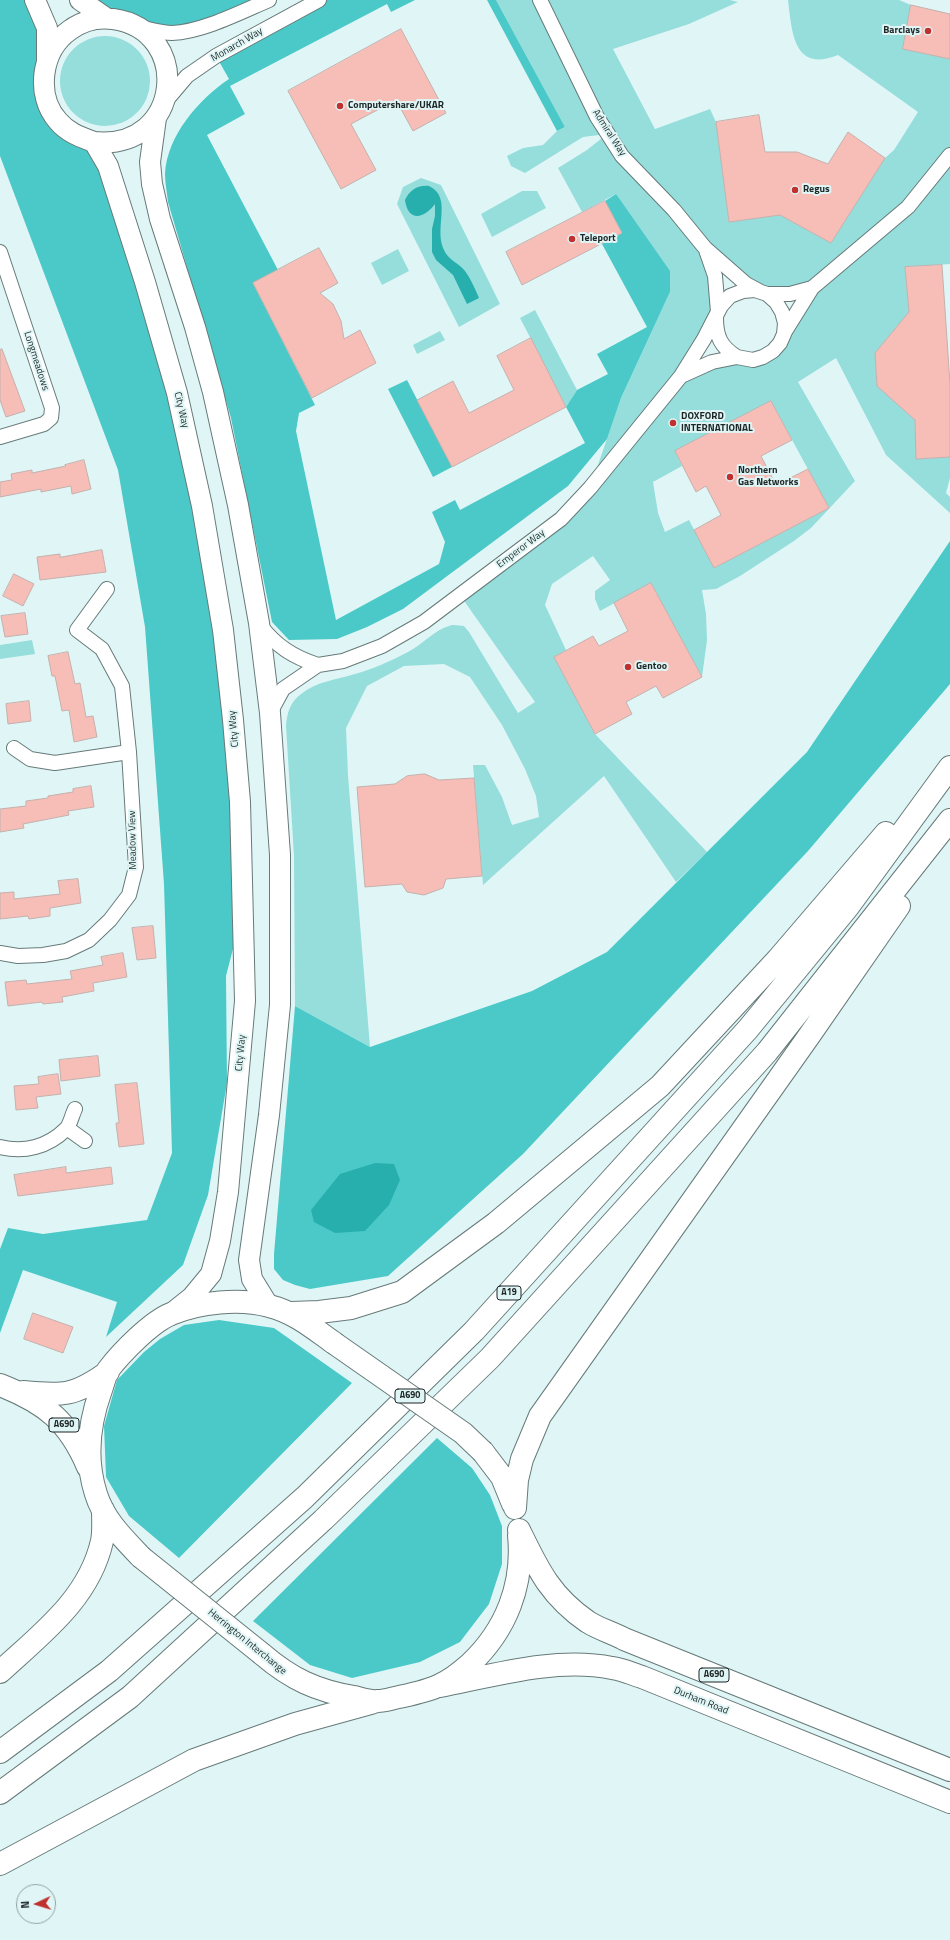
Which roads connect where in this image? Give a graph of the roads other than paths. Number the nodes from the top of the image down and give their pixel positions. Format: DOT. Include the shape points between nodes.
graph roads {
  1 [pos="35,0"];
  2 [pos="80,0"];
  3 [pos="269,0"];
  4 [pos="319,0"];
  5 [pos="540,0"];
  6 [pos="106,18"];
  7 [pos="138,27"];
  8 [pos="47,60"];
  9 [pos="160,110"];
  10 [pos="94,142"];
  11 [pos="950,155"];
  12 [pos="705,248"];
  13 [pos="0,252"];
  14 [pos="812,288"];
  15 [pos="764,293"];
  16 [pos="717,315"];
  17 [pos="784,334"];
  18 [pos="736,357"];
  19 [pos="681,376"];
  20 [pos="0,437"];
  21 [pos="107,589"];
  22 [pos="259,623"];
  23 [pos="318,665"];
  24 [pos="270,713"];
  25 [pos="14,748"];
  26 [pos="129,752"];
  27 [pos="950,758"];
  28 [pos="950,767"];
  29 [pos="950,820"];
  30 [pos="950,833"];
  31 [pos="0,953"];
  32 [pos="75,1109"];
  33 [pos="67,1128"];
  34 [pos="85,1141"];
  35 [pos="0,1147"];
  36 [pos="268,1305"];
  37 [pos="291,1313"];
  38 [pos="170,1314"];
  39 [pos="108,1372"];
  40 [pos="8,1388"];
  41 [pos="91,1476"];
  42 [pos="515,1508"];
  43 [pos="103,1510"];
  44 [pos="518,1530"];
  45 [pos="0,1672"];
  46 [pos="440,1686"];
  47 [pos="378,1701"];
  48 [pos="0,1752"];
  49 [pos="950,1770"];
  50 [pos="0,1793"];
  51 [pos="950,1802"];
  52 [pos="0,1864"];
  1 -- 8 [label="main road" via="47,28"];
  2 -- 6 [label="main road"];
  3 -- 7 [label="street" via="187,31 171,33"];
  4 -- 9 [label="street, Monarch Way" via="216,56 188,76"];
  5 -- 12 [label="street, Admiral Way" via="596,117 622,156 674,210"];
  6 -- 7 [label="main road" via="122,20"];
  6 -- 8 [label="main road" via="86,21 70,30 56,43"];
  7 -- 9 [label="main road" via="154,41 164,60 168,81"];
  8 -- 10 [label="main road" via="43,82 47,103 58,121 74,135"];
  9 -- 10 [label="main road" via="146,129 125,140"];
  9 -- 22 [label="main road" via="150,162 152,184 160,219 213,392 238,506"];
  10 -- 38 [label="main road, City Way" via="108,166 177,392 202,506 223,630 240,802 245,1001 228,1192 220,1241 211,1274 192,1297"];
  11 -- 14 [label="street" via="908,207"];
  12 -- 15 [label="street, Admiral Way" via="746,284"];
  12 -- 16 [label="street, Admiral Way" via="715,276"];
  13 -- 20 [label="street, Longmeadows" via="52,408 51,418 44,424"];
  14 -- 15 [label="street, Emperor Way" via="790,294"];
  14 -- 17 [label="street, Emperor Way"];
  15 -- 16 [label="street, Emperor Way" via="743,291 730,296"];
  15 -- 17 [label="street" via="776,302 782,312"];
  16 -- 18 [label="street" via="716,332 719,341"];
  16 -- 19 [label="street, Emperor Way"];
  17 -- 18 [label="street, Emperor Way" via="773,351 763,357 753,360"];
  18 -- 19 [label="street, Emperor Way" via="712,362"];
  19 -- 23 [label="street, Emperor Way" via="562,519 424,622 382,646 342,661"];
  21 -- 26 [label="street, Meadow View" via="77,630 102,649 122,686"];
  22 -- 23 [label="street, Emperor Way" via="270,638 284,650"];
  22 -- 24 [label="main road"];
  23 -- 24 [label="street, Emperor Way" via="283,689"];
  24 -- 36 [label="main road" via="280,855 280,1005 269,1115 249,1260 252,1279"];
  25 -- 26 [label="street" via="30,758 55,762"];
  26 -- 31 [label="street, Meadow View" via="136,868 128,895 110,920 89,940 66,951 18,956"];
  27 -- 37 [label="highway" via="778,959 660,1086 496,1223 402,1292 351,1308"];
  28 -- 48 [label="highway, A19" via="848,907 748,1029 474,1331 305,1497 109,1671"];
  29 -- 50 [label="highway" via="767,1052 490,1358 323,1520 130,1697"];
  30 -- 42 [label="highway" via="805,1043 540,1416 516,1480"];
  32 -- 33 [label="street"];
  33 -- 34 [label="street"];
  33 -- 35 [label="street" via="48,1143 29,1150"];
  36 -- 37 [label="highway, A690"];
  36 -- 38 [label="highway, Herrington Interchange / A690" via="236,1301 210,1304"];
  37 -- 42 [label="highway, Herrington Interchange / A690, bridge" via="462,1434 483,1452 502,1477"];
  38 -- 39 [label="highway, Herrington Interchange / A690" via="133,1342"];
  39 -- 40 [label="highway, A690" via="89,1386 56,1396"];
  39 -- 41 [label="highway, Herrington Interchange" via="94,1410 91,1427"];
  40 -- 41 [label="highway, A690" via="51,1412 68,1430 80,1449"];
  41 -- 43 [label="highway, Herrington Interchange / A690"];
  42 -- 44 [label="highway, Herrington Interchange / A690"];
  43 -- 45 [label="highway" via="102,1540 96,1563 82,1590 59,1618"];
  43 -- 47 [label="highway, Herrington Interchange / A690, bridge" via="119,1534 141,1557 286,1673 321,1690"];
  44 -- 46 [label="highway, Herrington Interchange / A690" via="521,1554 518,1576 513,1599 504,1620 477,1657 460,1673"];
  44 -- 49 [label="highway, A690" via="540,1573 554,1593 589,1623"];
  46 -- 47 [label="highway, Herrington Interchange / A690"];
  46 -- 51 [label="highway, Durham Road / A690" via="552,1666 613,1668 642,1677"];
  47 -- 52 [label="highway" via="295,1724 194,1760"];
}
